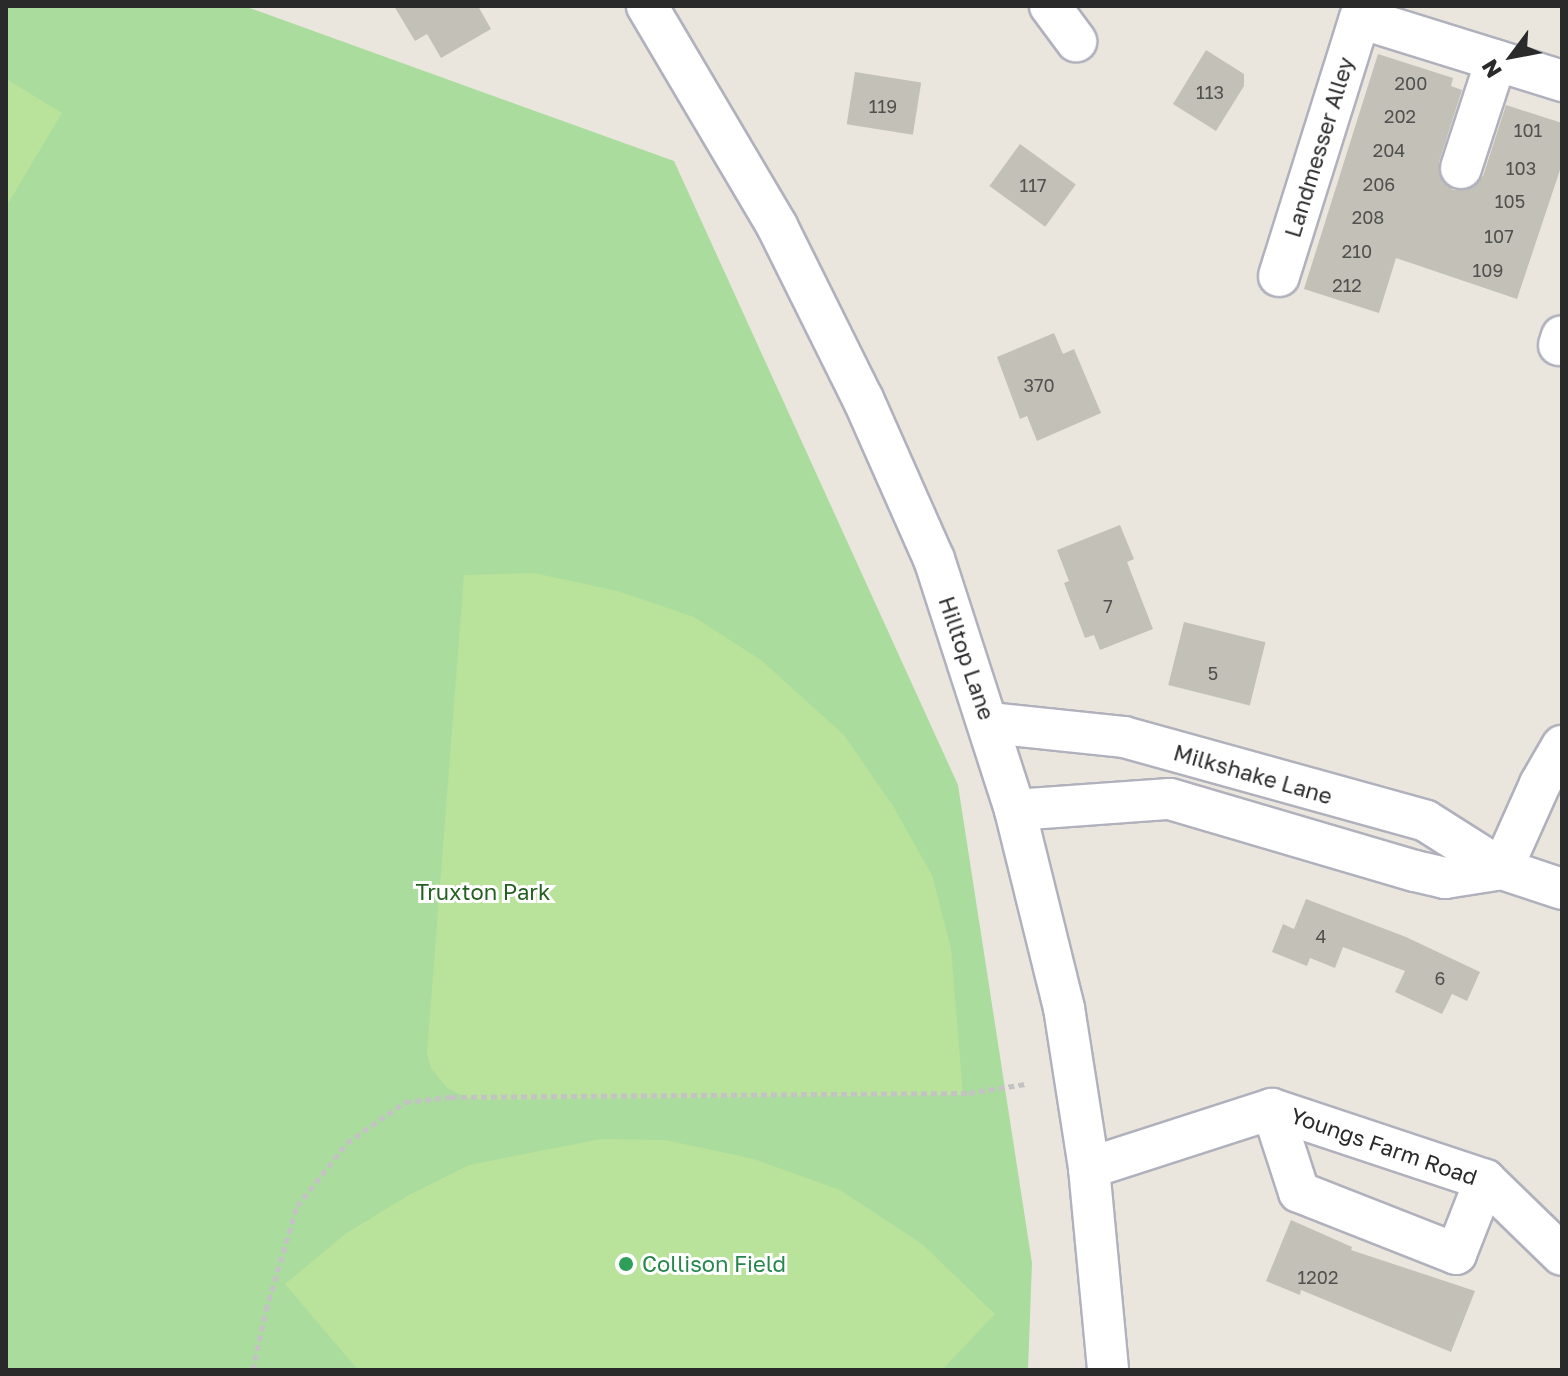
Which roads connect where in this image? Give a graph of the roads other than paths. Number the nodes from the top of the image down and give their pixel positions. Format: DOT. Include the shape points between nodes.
graph roads {
  1 [pos="647,6"];
  2 [pos="1050,6"];
  3 [pos="1076,41"];
  4 [pos="1496,61"];
  5 [pos="1562,81"];
  6 [pos="1461,168"];
  7 [pos="1279,276"];
  8 [pos="990,723"];
  9 [pos="1562,746"];
  10 [pos="1015,810"];
  11 [pos="1502,869"];
  12 [pos="1562,889"];
  13 [pos="1272,1109"];
  14 [pos="1089,1168"];
  15 [pos="1485,1180"];
  16 [pos="1562,1255"];
  17 [pos="1108,1370"];
  1 -- 8 [label="street, Hilltop Lane" via="777,226 863,399 934,559"];
  2 -- 3 [label="street"];
  4 -- 5 [label="street"];
  4 -- 6 [label="street"];
  4 -- 7 [label="street, Landmesser Alley" via="1360,18"];
  8 -- 10 [label="street, Hilltop Lane"];
  8 -- 11 [label="street, Milkshake Lane" via="1124,737 1426,821"];
  9 -- 11 [label="street"];
  10 -- 11 [label="street, Milkshake Lane" via="1170,799 1445,878"];
  10 -- 14 [label="street, Hilltop Lane" via="1064,1008"];
  11 -- 12 [label="street, Milkshake Lane"];
  13 -- 14 [label="street, Youngs Farm Road"];
  13 -- 15 [label="street, Youngs Farm Road"];
  13 -- 15 [label="street" via="1299,1192 1456,1254"];
  14 -- 17 [label="street, Hilltop Lane"];
  15 -- 16 [label="street, Youngs Farm Road"];
}
